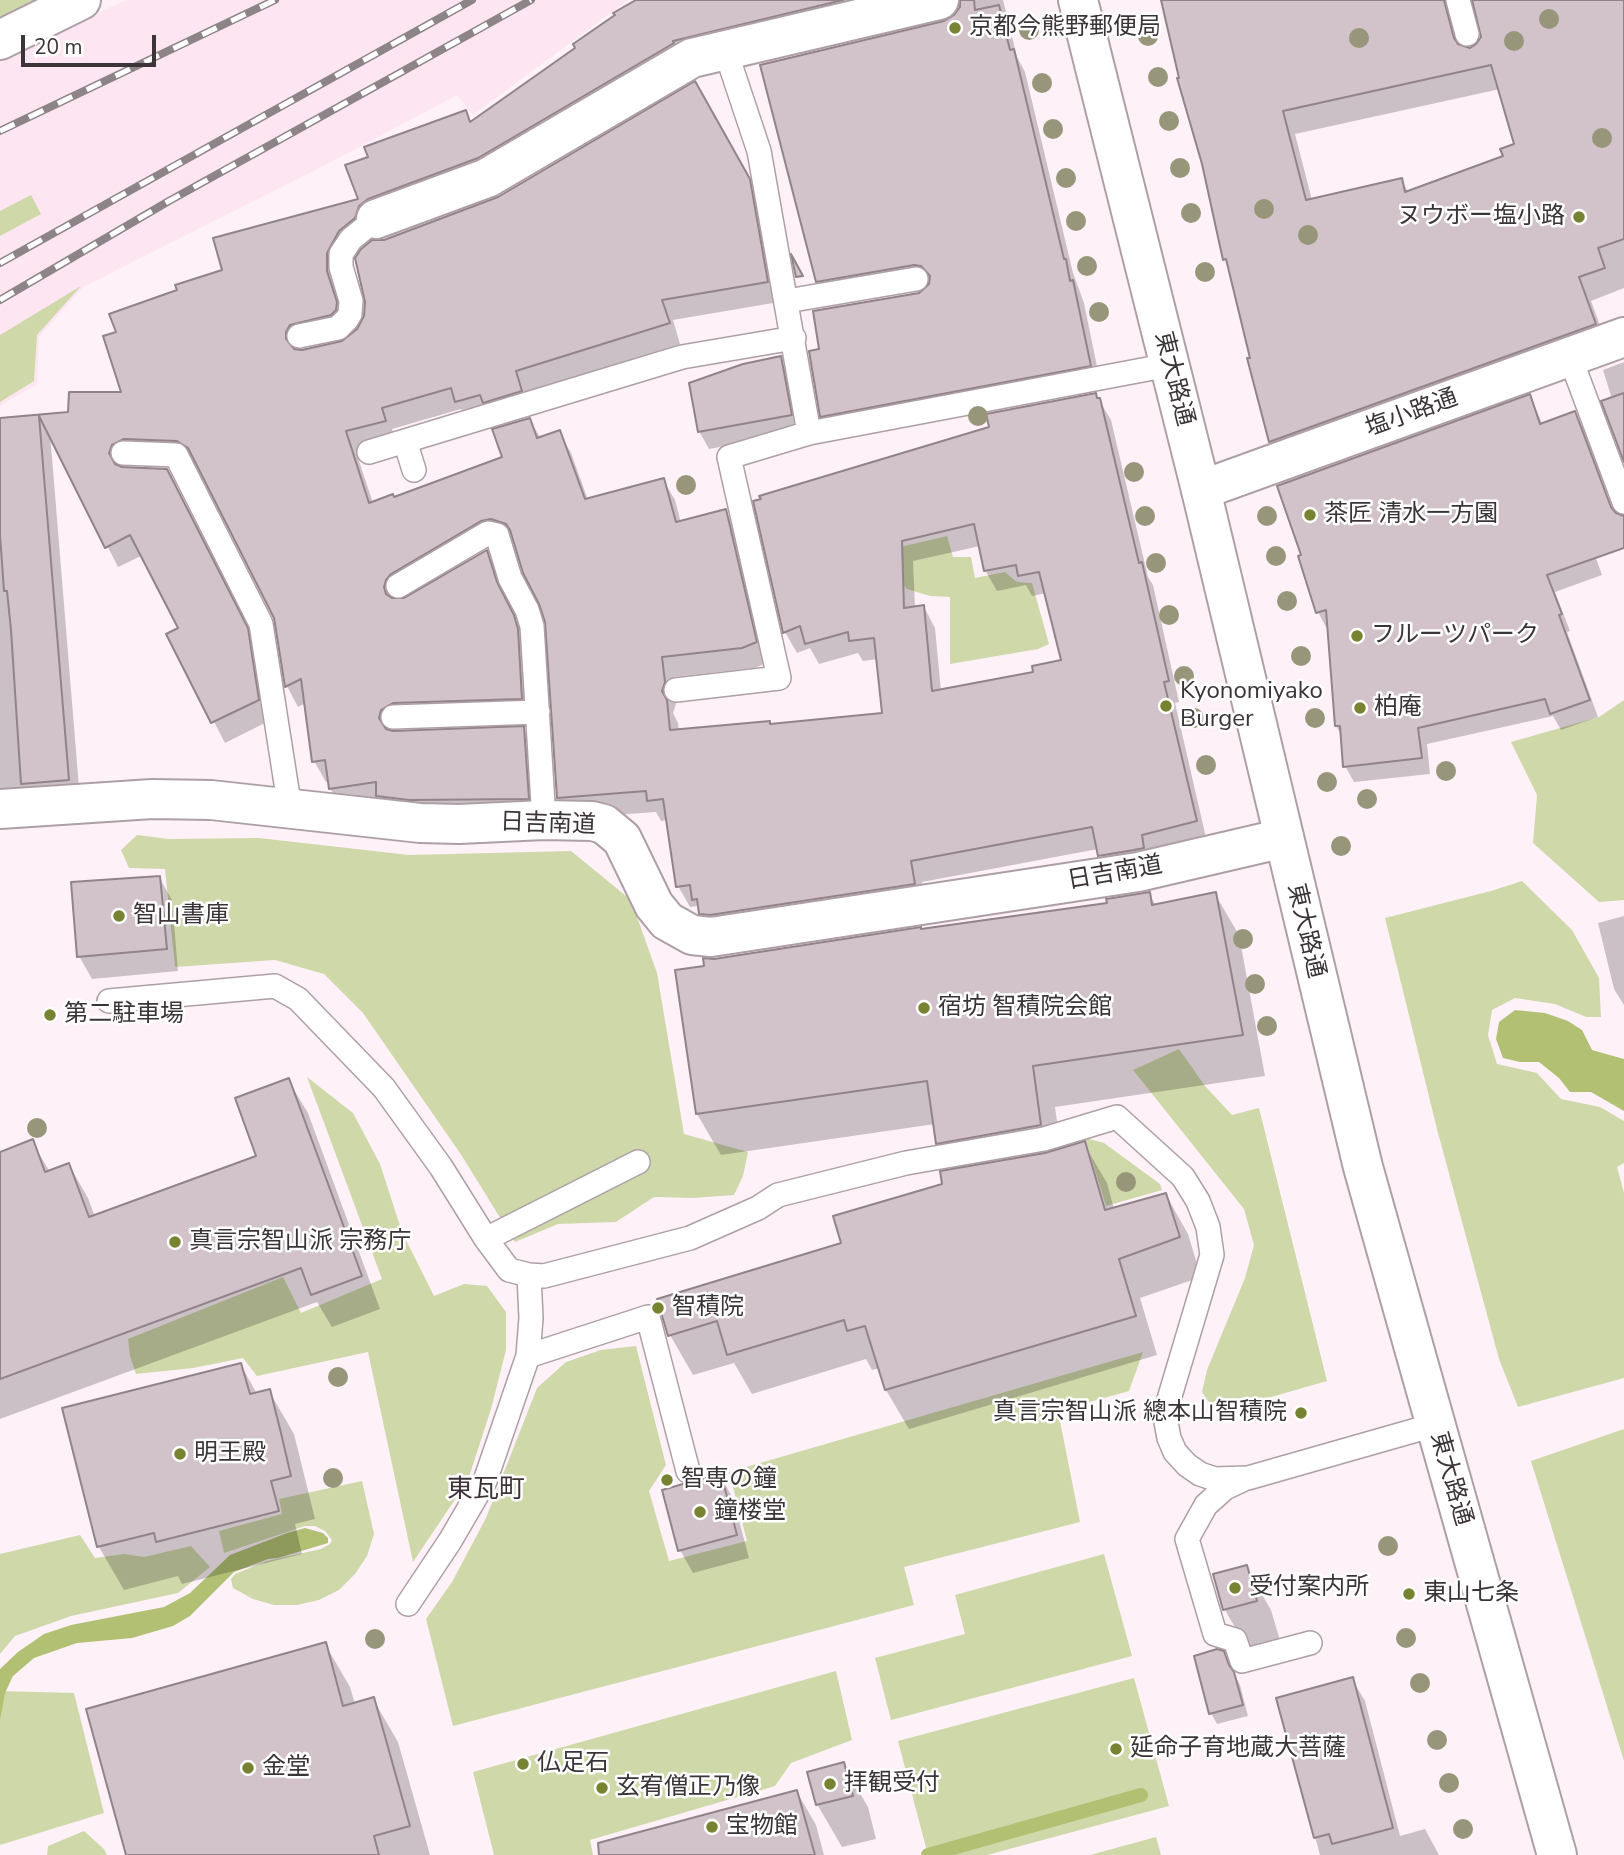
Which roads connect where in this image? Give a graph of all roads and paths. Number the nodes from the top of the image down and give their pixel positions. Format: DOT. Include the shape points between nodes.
graph roads {
  1 [pos="81,0"];
  2 [pos="939,0"];
  3 [pos="1078,0"];
  4 [pos="1458,0"];
  5 [pos="1467,34"];
  6 [pos="0,40"];
  7 [pos="725,49"];
  8 [pos="376,219"];
  9 [pos="916,279"];
  10 [pos="787,301"];
  11 [pos="299,336"];
  12 [pos="1624,337"];
  13 [pos="794,338"];
  14 [pos="1570,357"];
  15 [pos="1170,365"];
  16 [pos="809,433"];
  17 [pos="405,441"];
  18 [pos="369,452"];
  19 [pos="123,453"];
  20 [pos="414,470"];
  21 [pos="1201,490"];
  22 [pos="1624,502"];
  23 [pos="398,586"];
  24 [pos="676,690"];
  25 [pos="538,712"];
  26 [pos="393,717"];
  27 [pos="0,809"];
  28 [pos="289,809"];
  29 [pos="544,820"];
  30 [pos="1284,838"];
  31 [pos="109,1001"];
  32 [pos="638,1163"];
  33 [pos="486,1239"];
  34 [pos="529,1275"];
  35 [pos="528,1356"];
  36 [pos="1434,1425"];
  37 [pos="688,1471"];
  38 [pos="1248,1478"];
  39 [pos="408,1604"];
  40 [pos="1310,1643"];
  41 [pos="1557,1855"];
  1 -- 6 [label="street"];
  2 -- 7 [label="street"];
  3 -- 15 [label="street, 東大路通"];
  4 -- 5 [label="lane"];
  7 -- 8 [label="street" via="692,58 486,178"];
  7 -- 10 [label="lane" via="759,151"];
  8 -- 11 [label="lane" via="351,239 341,254 351,301 347,320 338,328"];
  9 -- 10 [label="lane"];
  10 -- 13 [label="lane"];
  12 -- 14 [label="street, 塩小路通"];
  13 -- 16 [label="lane"];
  13 -- 17 [label="lane" via="682,357"];
  14 -- 21 [label="street, 塩小路通"];
  14 -- 22 [label="lane"];
  15 -- 16 [label="lane"];
  15 -- 21 [label="street, 東大路通"];
  16 -- 24 [label="lane" via="729,457 779,678"];
  17 -- 18 [label="lane"];
  17 -- 20 [label="lane"];
  19 -- 28 [label="lane" via="176,455 261,624"];
  21 -- 30 [label="street, 東大路通"];
  23 -- 25 [label="lane" via="488,533 497,534 510,578 530,617"];
  25 -- 26 [label="lane"];
  25 -- 29 [label="lane"];
  27 -- 28 [label="street, 日吉南道" via="152,799"];
  28 -- 29 [label="street, 日吉南道" via="446,824"];
  29 -- 30 [label="street, 日吉南道" via="592,821 614,830 660,914 683,931 711,937 1138,872"];
  30 -- 36 [label="street, 東大路通" via="1363,1167"];
  31 -- 33 [label="lane" via="275,986 298,999 384,1088"];
  32 -- 33 [label="lane"];
  33 -- 34 [label="lane" via="509,1270"];
  34 -- 35 [label="lane"];
  34 -- 38 [label="lane" via="544,1276 690,1238 778,1195 906,1163 1044,1139 1117,1117 1183,1177 1208,1227 1212,1255 1167,1406 1169,1438 1175,1452 1200,1474 1215,1479"];
  35 -- 37 [label="lane" via="648,1317"];
  35 -- 39 [label="lane" via="485,1481"];
  36 -- 38 [label="lane"];
  36 -- 41 [label="street, 東大路通"];
  38 -- 40 [label="lane" via="1225,1488 1206,1505 1187,1539 1215,1634 1235,1640 1242,1661"];
}
